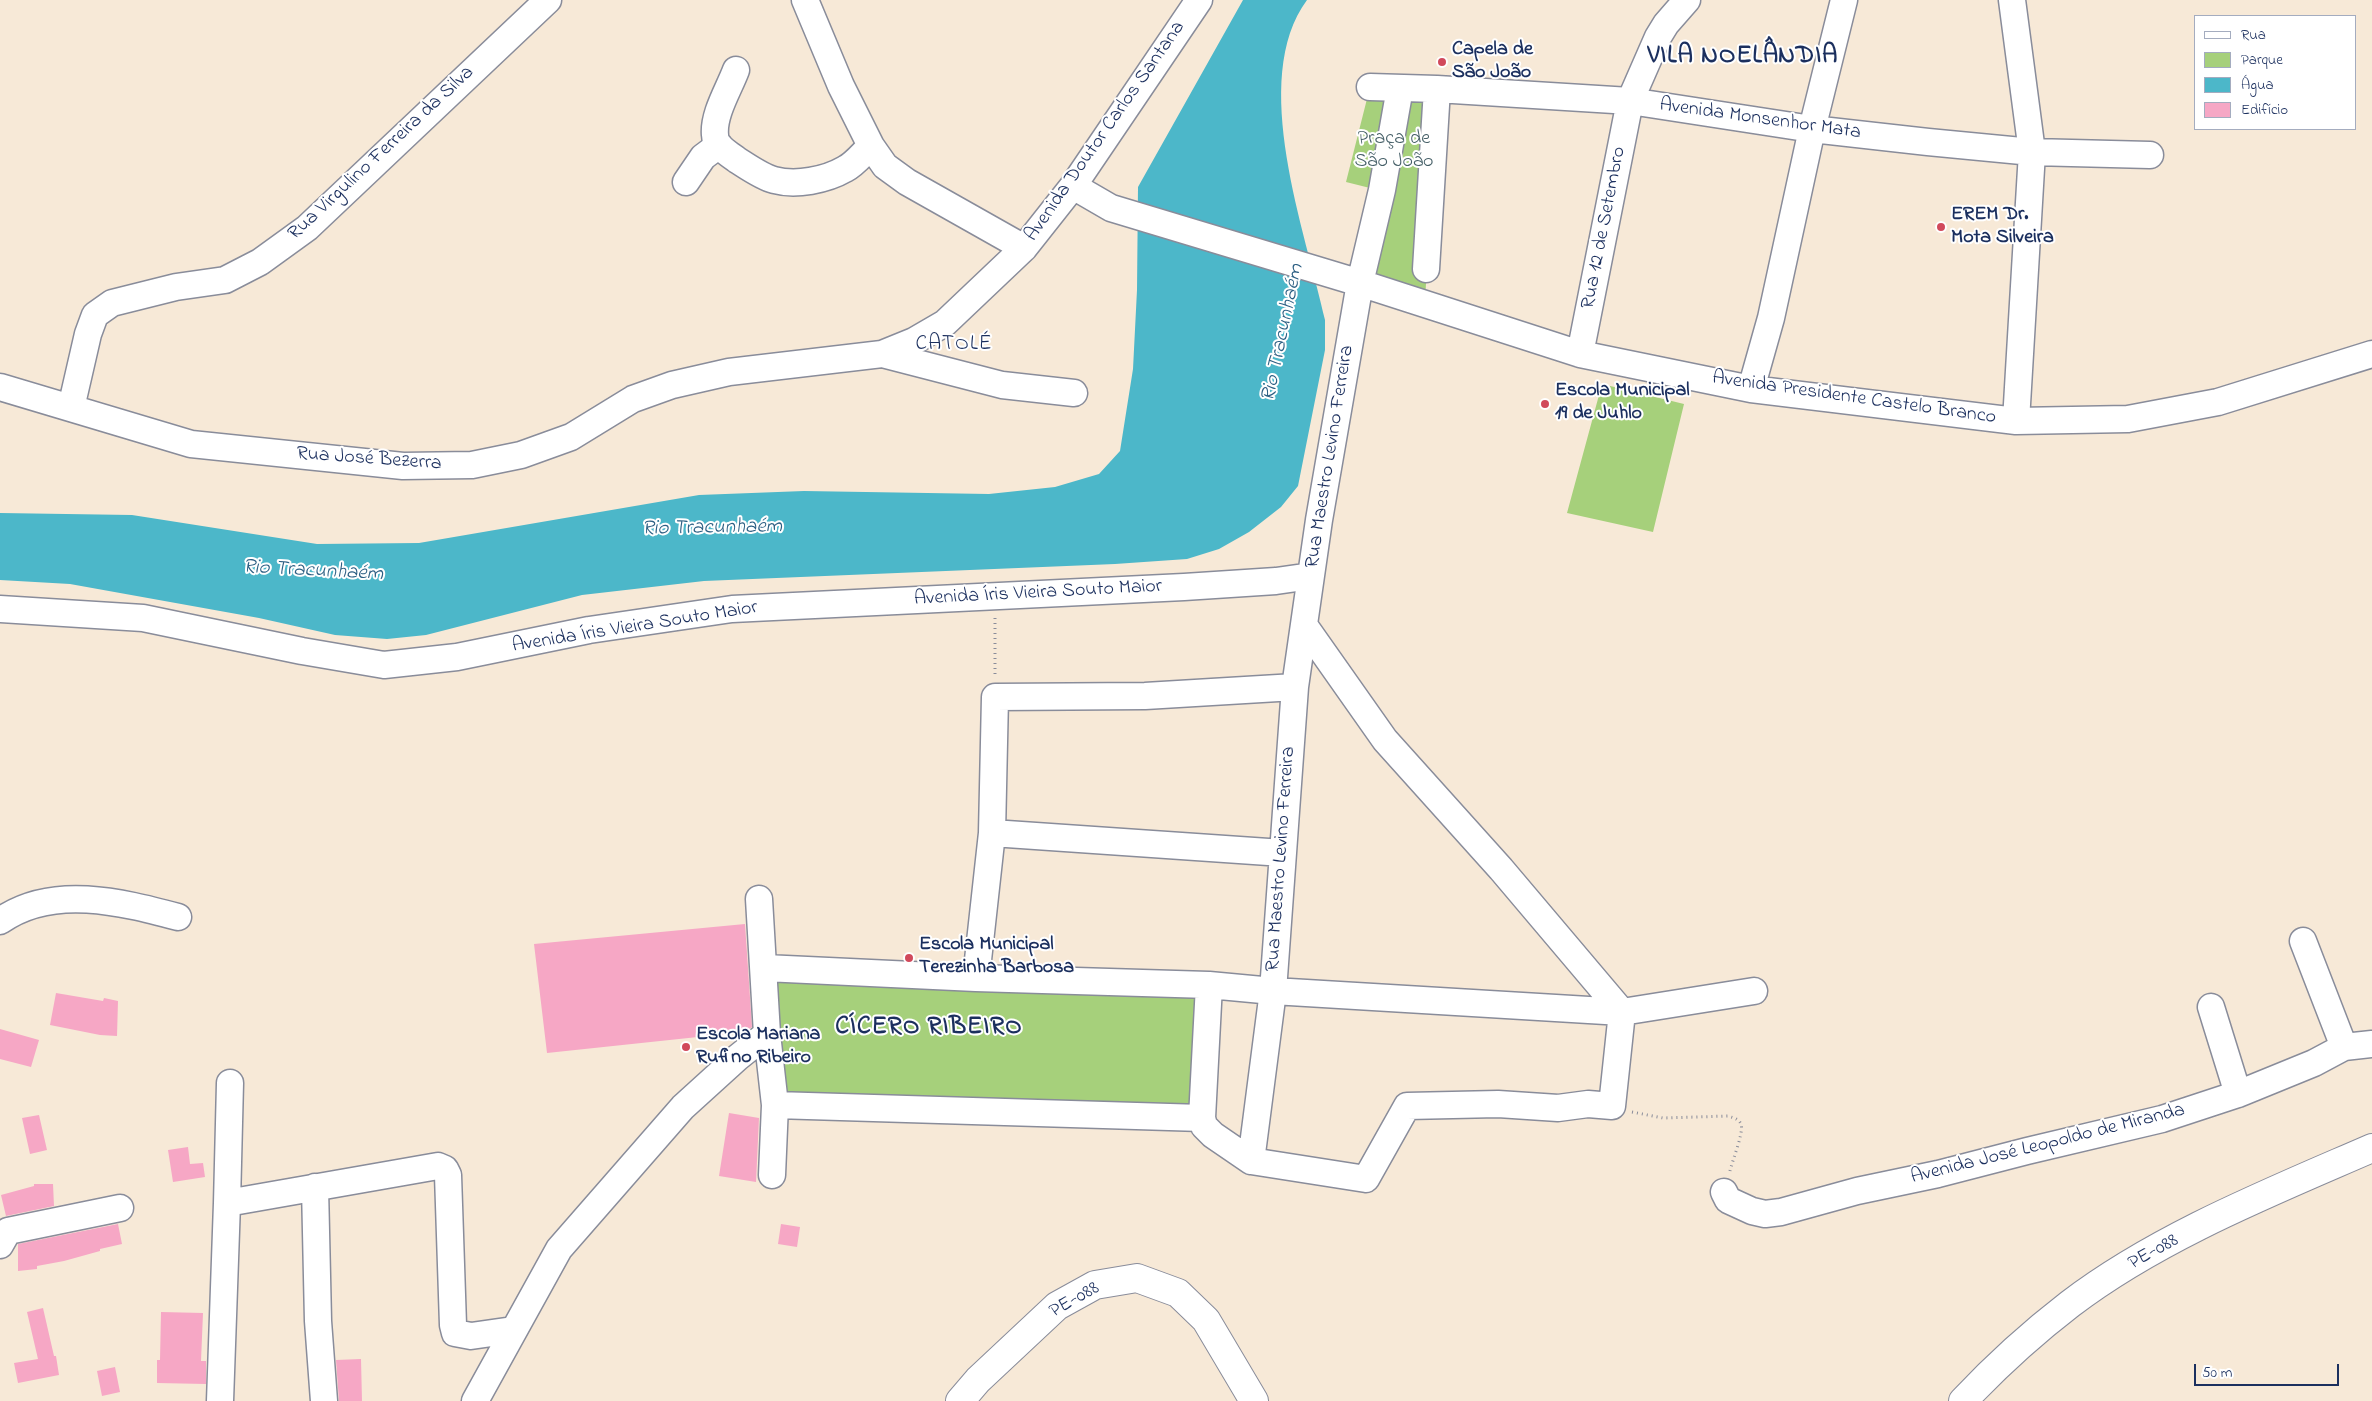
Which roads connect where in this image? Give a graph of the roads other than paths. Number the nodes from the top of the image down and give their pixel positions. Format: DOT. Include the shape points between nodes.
graph roads {
  1 [pos="548,0"];
  2 [pos="804,0"];
  3 [pos="1199,0"];
  4 [pos="1687,0"];
  5 [pos="1844,0"];
  6 [pos="2012,0"];
  7 [pos="736,70"];
  8 [pos="1370,87"];
  9 [pos="1400,88"];
  10 [pos="1437,89"];
  11 [pos="1630,101"];
  12 [pos="1812,129"];
  13 [pos="719,145"];
  14 [pos="871,146"];
  15 [pos="2032,152"];
  16 [pos="2150,155"];
  17 [pos="686,182"];
  18 [pos="1073,186"];
  19 [pos="1024,248"];
  20 [pos="1426,270"];
  21 [pos="1351,280"];
  22 [pos="882,354"];
  23 [pos="1580,354"];
  24 [pos="2372,354"];
  25 [pos="0,387"];
  26 [pos="1751,390"];
  27 [pos="1074,393"];
  28 [pos="71,408"];
  29 [pos="2016,421"];
  30 [pos="1311,576"];
  31 [pos="0,609"];
  32 [pos="1304,625"];
  33 [pos="1295,687"];
  34 [pos="992,833"];
  35 [pos="1283,853"];
  36 [pos="759,899"];
  37 [pos="178,917"];
  38 [pos="0,921"];
  39 [pos="2303,941"];
  40 [pos="765,968"];
  41 [pos="976,978"];
  42 [pos="1209,985"];
  43 [pos="1273,991"];
  44 [pos="1754,991"];
  45 [pos="2211,1007"];
  46 [pos="1622,1012"];
  47 [pos="767,1034"];
  48 [pos="2372,1044"];
  49 [pos="2344,1047"];
  50 [pos="230,1083"];
  51 [pos="2238,1094"];
  52 [pos="775,1106"];
  53 [pos="1202,1118"];
  54 [pos="2372,1148"];
  55 [pos="1251,1161"];
  56 [pos="772,1175"];
  57 [pos="315,1187"];
  58 [pos="1724,1192"];
  59 [pos="227,1203"];
  60 [pos="120,1208"];
  61 [pos="0,1245"];
  62 [pos="513,1330"];
  63 [pos="220,1401"];
  64 [pos="324,1401"];
  65 [pos="475,1401"];
  66 [pos="960,1401"];
  67 [pos="1254,1401"];
  68 [pos="1963,1401"];
  1 -- 28 [label="street, Rua Virgulino Ferreira da Silva" via="307,228 260,262 225,280 176,287 112,303 95,315"];
  2 -- 14 [label="street"];
  3 -- 18 [label="street, Avenida Doutor Carlos Santana"];
  4 -- 11 [label="street, Rua 12 de Setembro" via="1658,36"];
  5 -- 12 [label="street"];
  6 -- 15 [label="street"];
  7 -- 13 [label="street" via="717,120 715,136"];
  8 -- 9 [label="street, Avenida Monsenhor Mata"];
  9 -- 10 [label="street, Avenida Monsenhor Mata"];
  9 -- 21 [label="street, Rua Maestro Levino Ferreira" via="1382,190"];
  10 -- 11 [label="street, Avenida Monsenhor Mata"];
  10 -- 20 [label="street"];
  11 -- 12 [label="street, Avenida Monsenhor Mata"];
  11 -- 23 [label="street, Rua 12 de Setembro"];
  12 -- 15 [label="street, Avenida Monsenhor Mata"];
  12 -- 26 [label="street" via="1771,318"];
  13 -- 14 [label="street" via="772,180 788,182 841,171"];
  13 -- 17 [label="street" via="703,157"];
  14 -- 19 [label="street" via="895,175"];
  15 -- 16 [label="street, Avenida Monsenhor Mata"];
  15 -- 29 [label="street"];
  18 -- 19 [label="street, Avenida Doutor Carlos Santana"];
  18 -- 21 [label="street, Avenida Presidente Castelo Branco" via="1111,208"];
  19 -- 22 [label="street, Avenida Doutor Carlos Santana" via="945,323"];
  21 -- 23 [label="street, Avenida Presidente Castelo Branco"];
  21 -- 30 [label="street, Rua Maestro Levino Ferreira"];
  22 -- 27 [label="street" via="1002,384"];
  22 -- 28 [label="street, Rua José Bezerra" via="729,372 672,385 633,399 571,436 521,455 472,465 403,466 190,444"];
  23 -- 26 [label="street, Avenida Presidente Castelo Branco"];
  24 -- 29 [label="street, Avenida Presidente Castelo Branco" via="2218,402 2128,419"];
  25 -- 28 [label="street, Rua José Bezerra"];
  26 -- 29 [label="street, Avenida Presidente Castelo Branco"];
  30 -- 31 [label="street, Avenida Íris Vieira Souto Maior" via="1276,581 732,609 590,630 457,657 384,664 302,651 143,618"];
  30 -- 32 [label="street, Rua Maestro Levino Ferreira"];
  32 -- 33 [label="street, Rua Maestro Levino Ferreira"];
  32 -- 46 [label="street" via="1386,740"];
  33 -- 34 [label="street" via="1145,696 995,698"];
  33 -- 35 [label="street, Rua Maestro Levino Ferreira"];
  34 -- 35 [label="street"];
  34 -- 41 [label="street"];
  35 -- 43 [label="street, Rua Maestro Levino Ferreira"];
  36 -- 40 [label="street"];
  37 -- 38 [label="street" via="127,903 77,899 34,904"];
  39 -- 49 [label="street"];
  40 -- 41 [label="street, Rua Maestro Levino Ferreira"];
  40 -- 47 [label="street"];
  41 -- 42 [label="street, Rua Maestro Levino Ferreira"];
  42 -- 43 [label="street, Rua Maestro Levino Ferreira"];
  42 -- 53 [label="street"];
  43 -- 46 [label="street"];
  43 -- 55 [label="street"];
  44 -- 46 [label="street"];
  45 -- 51 [label="street"];
  46 -- 55 [label="street" via="1612,1106 1407,1106 1366,1179"];
  47 -- 52 [label="street"];
  47 -- 62 [label="street" via="683,1107 611,1187 559,1249"];
  48 -- 49 [label="street, Avenida José Leopoldo de Miranda"];
  49 -- 51 [label="street, Avenida José Leopoldo de Miranda"];
  50 -- 59 [label="street"];
  51 -- 58 [label="street, Avenida José Leopoldo de Miranda" via="2162,1119 1781,1212 1765,1214 1752,1211 1728,1200"];
  52 -- 53 [label="street"];
  52 -- 56 [label="street"];
  53 -- 55 [label="street" via="1204,1126 1213,1135"];
  54 -- 68 [label="main road, PE-088" via="2261,1196 2146,1255 2071,1304 1998,1363"];
  57 -- 59 [label="street"];
  57 -- 62 [label="street" via="438,1166 445,1169 448,1175 455,1333 471,1336"];
  57 -- 64 [label="street" via="318,1321"];
  59 -- 63 [label="street"];
  60 -- 61 [label="street" via="8,1231"];
  62 -- 65 [label="street"];
  66 -- 67 [label="main road, PE-088" via="1057,1306 1095,1285 1137,1278 1178,1293 1206,1320"];
}
